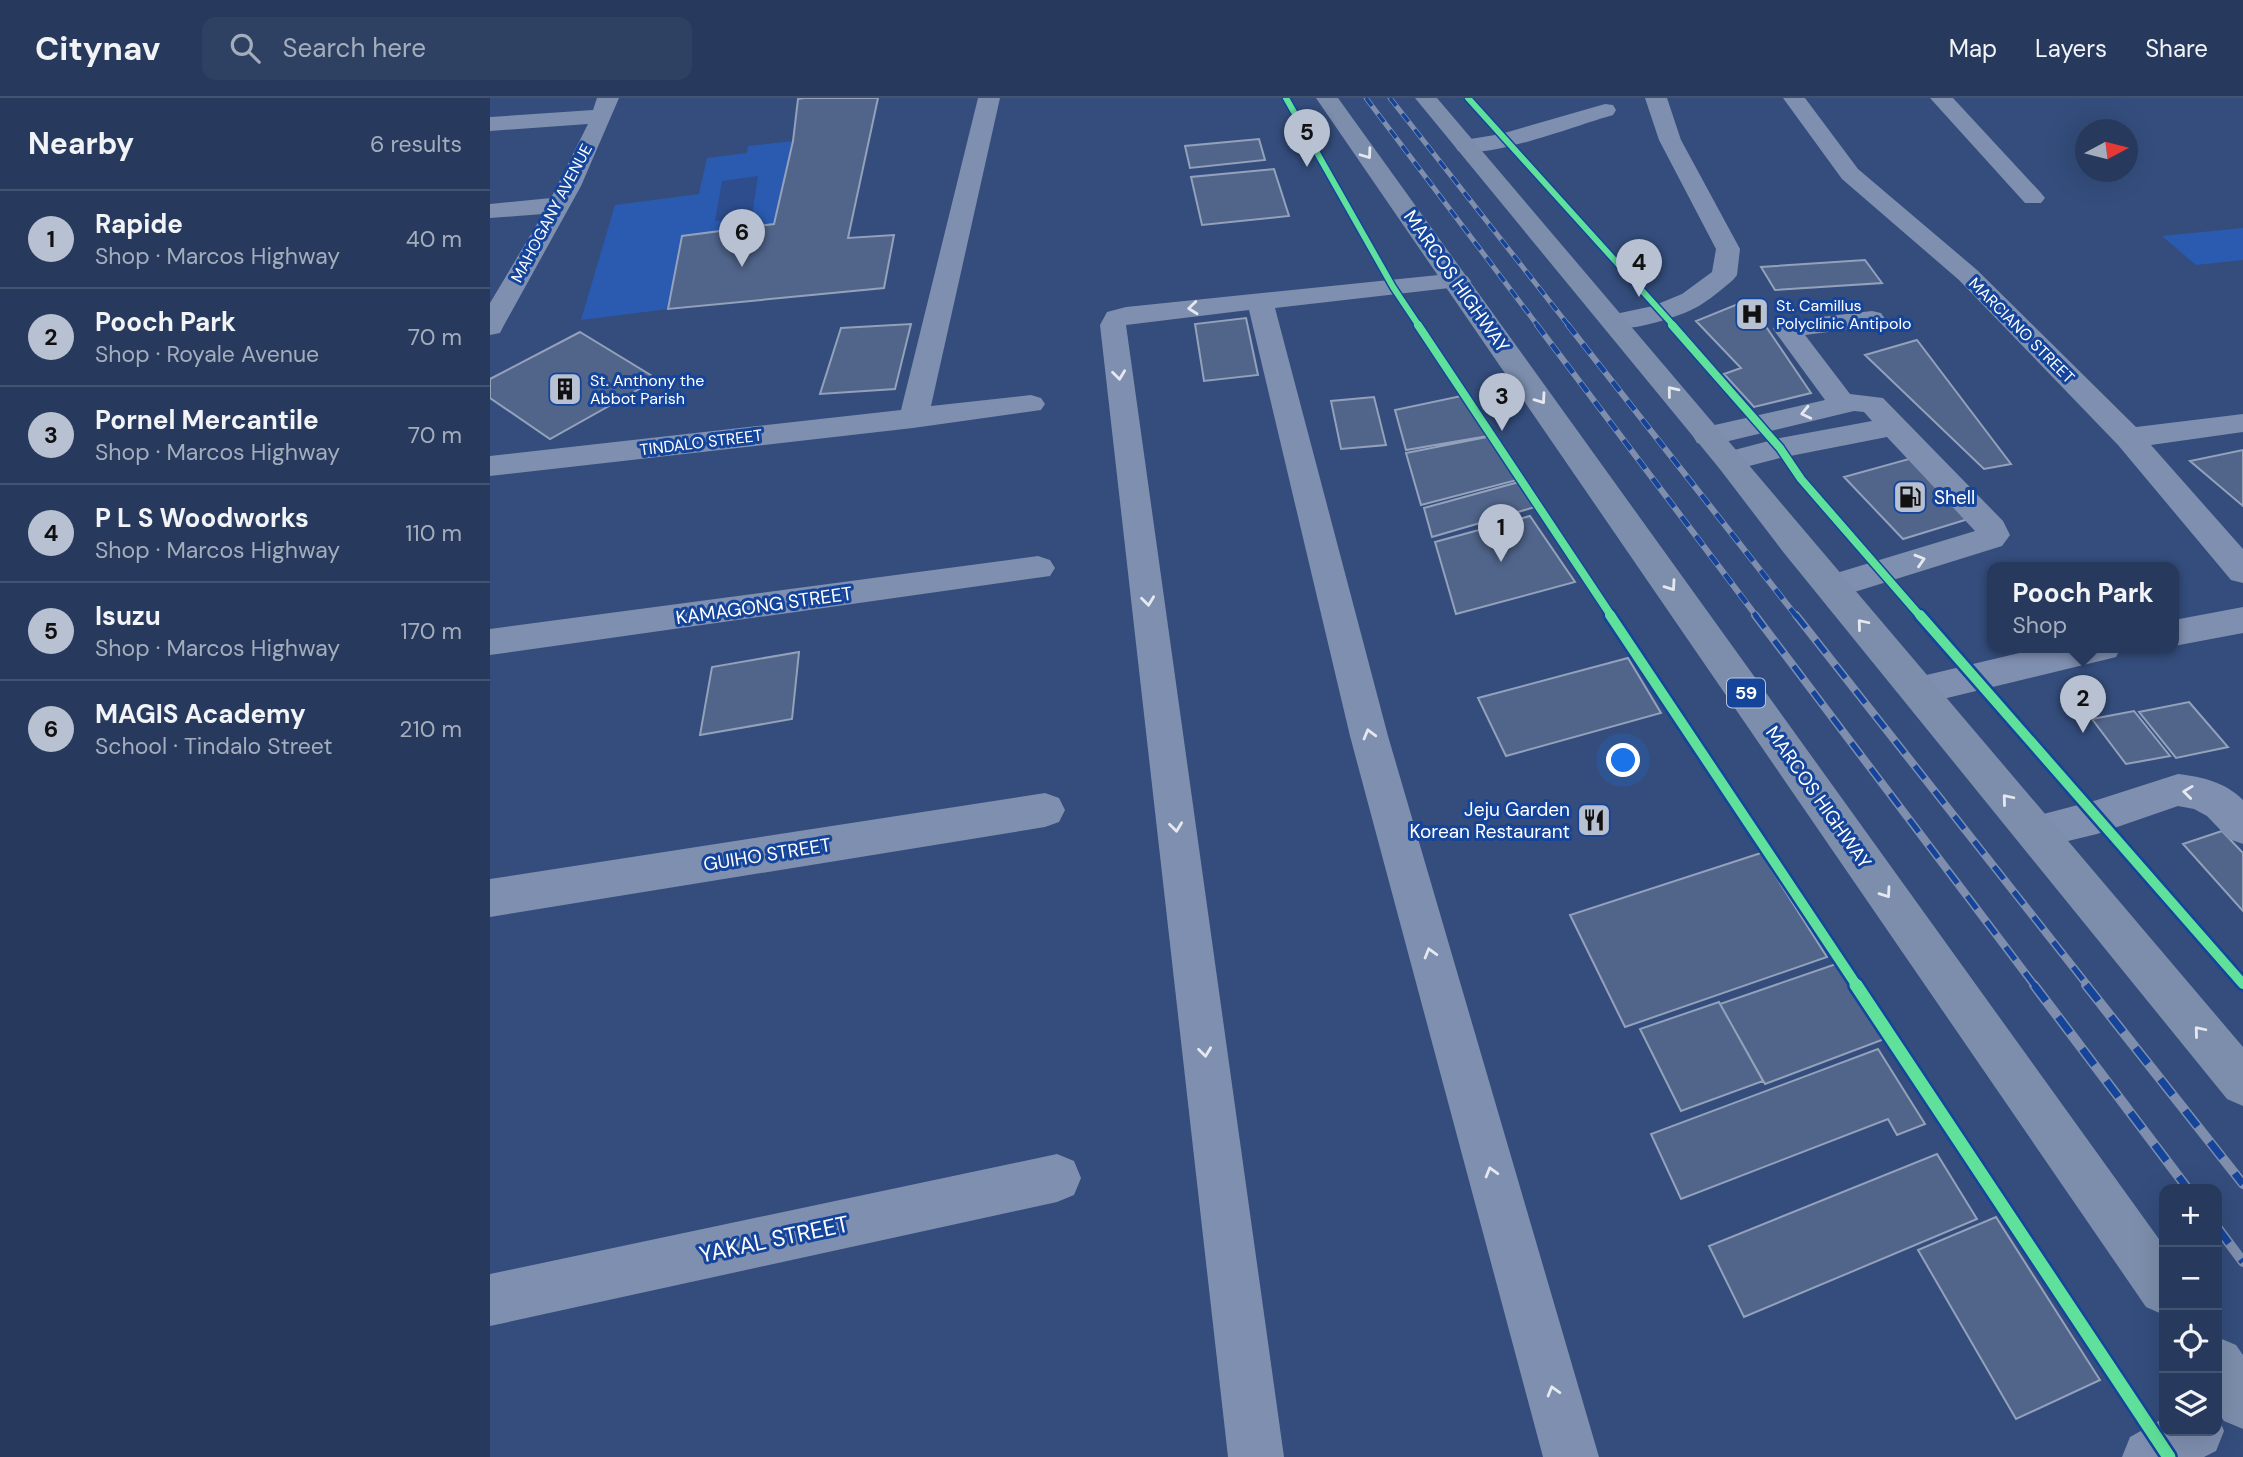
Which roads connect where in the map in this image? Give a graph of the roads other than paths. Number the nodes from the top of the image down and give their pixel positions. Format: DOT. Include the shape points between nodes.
graph roads {
  1 [pos="989,98"];
  2 [pos="1327,98"];
  3 [pos="1426,98"];
  4 [pos="1656,98"];
  5 [pos="1794,98"];
  6 [pos="1941,98"];
  7 [pos="605,107"];
  8 [pos="1605,110"];
  9 [pos="490,124"];
  10 [pos="1466,146"];
  11 [pos="2033,198"];
  12 [pos="558,205"];
  13 [pos="490,211"];
  14 [pos="1458,281"];
  15 [pos="1259,302"];
  16 [pos="1872,319"];
  17 [pos="1615,322"];
  18 [pos="490,325"];
  19 [pos="1031,404"];
  20 [pos="1843,404"];
  21 [pos="913,419"];
  22 [pos="2243,422"];
  23 [pos="1895,426"];
  24 [pos="1708,436"];
  25 [pos="2129,438"];
  26 [pos="1730,461"];
  27 [pos="490,466"];
  28 [pos="1038,568"];
  29 [pos="2243,571"];
  30 [pos="1832,587"];
  31 [pos="2243,620"];
  32 [pos="2179,632"];
  33 [pos="490,642"];
  34 [pos="2079,653"];
  35 [pos="1918,691"];
  36 [pos="1045,810"];
  37 [pos="2243,827"];
  38 [pos="2035,832"];
  39 [pos="490,898"];
  40 [pos="2243,1083"];
  41 [pos="1057,1178"];
  42 [pos="2159,1282"];
  43 [pos="490,1300"];
  44 [pos="2222,1372"];
  45 [pos="2243,1403"];
  46 [pos="2222,1416"];
  47 [pos="2187,1436"];
  48 [pos="1256,1457"];
  49 [pos="1571,1457"];
  50 [pos="2150,1457"];
  1 -- 21 [label="street"];
  2 -- 14 [label="main road, MARCOS HIGHWAY / 59, one-way"];
  3 -- 10 [label="main road"];
  4 -- 17 [label="street" via="1670,140 1728,248 1724,275 1691,300"];
  5 -- 25 [label="street, MARCIANO STREET" via="1850,174 1968,275"];
  6 -- 11 [label="street"];
  7 -- 9 [label="street"];
  7 -- 12 [label="street, MAHOGANY AVENUE"];
  8 -- 10 [label="street" via="1515,137"];
  10 -- 17 [label="main road"];
  12 -- 13 [label="street"];
  12 -- 18 [label="street, MAHOGANY AVENUE"];
  14 -- 15 [label="street"];
  14 -- 42 [label="main road, MARCOS HIGHWAY / 59, one-way"];
  15 -- 48 [label="street, one-way" via="1126,315 1116,318 1113,325"];
  49 -- 15 [label="street, one-way" via="1369,736"];
  16 -- 20 [label="street" via="1787,329"];
  24 -- 17 [label="main road, one-way"];
  19 -- 21 [label="street, TINDALO STREET"];
  20 -- 23 [label="street" via="1873,404"];
  20 -- 24 [label="street, one-way"];
  21 -- 27 [label="street, TINDALO STREET"];
  22 -- 25 [label="street"];
  23 -- 26 [label="street"];
  30 -- 23 [label="street, one-way" via="1994,535"];
  24 -- 26 [label="main road"];
  25 -- 29 [label="street, MARCIANO STREET"];
  26 -- 30 [label="main road"];
  28 -- 33 [label="street, KAMAGONG STREET"];
  35 -- 30 [label="main road, one-way"];
  31 -- 32 [label="street"];
  34 -- 35 [label="street"];
  38 -- 35 [label="main road, one-way"];
  36 -- 39 [label="street, GUIHO STREET"];
  37 -- 38 [label="street, one-way" via="2221,804 2201,793 2178,790"];
  40 -- 38 [label="main road, one-way"];
  41 -- 43 [label="street, YAKAL STREET"];
  44 -- 45 [label="main road"];
  45 -- 46 [label="street"];
  47 -- 50 [label="street"];
}
